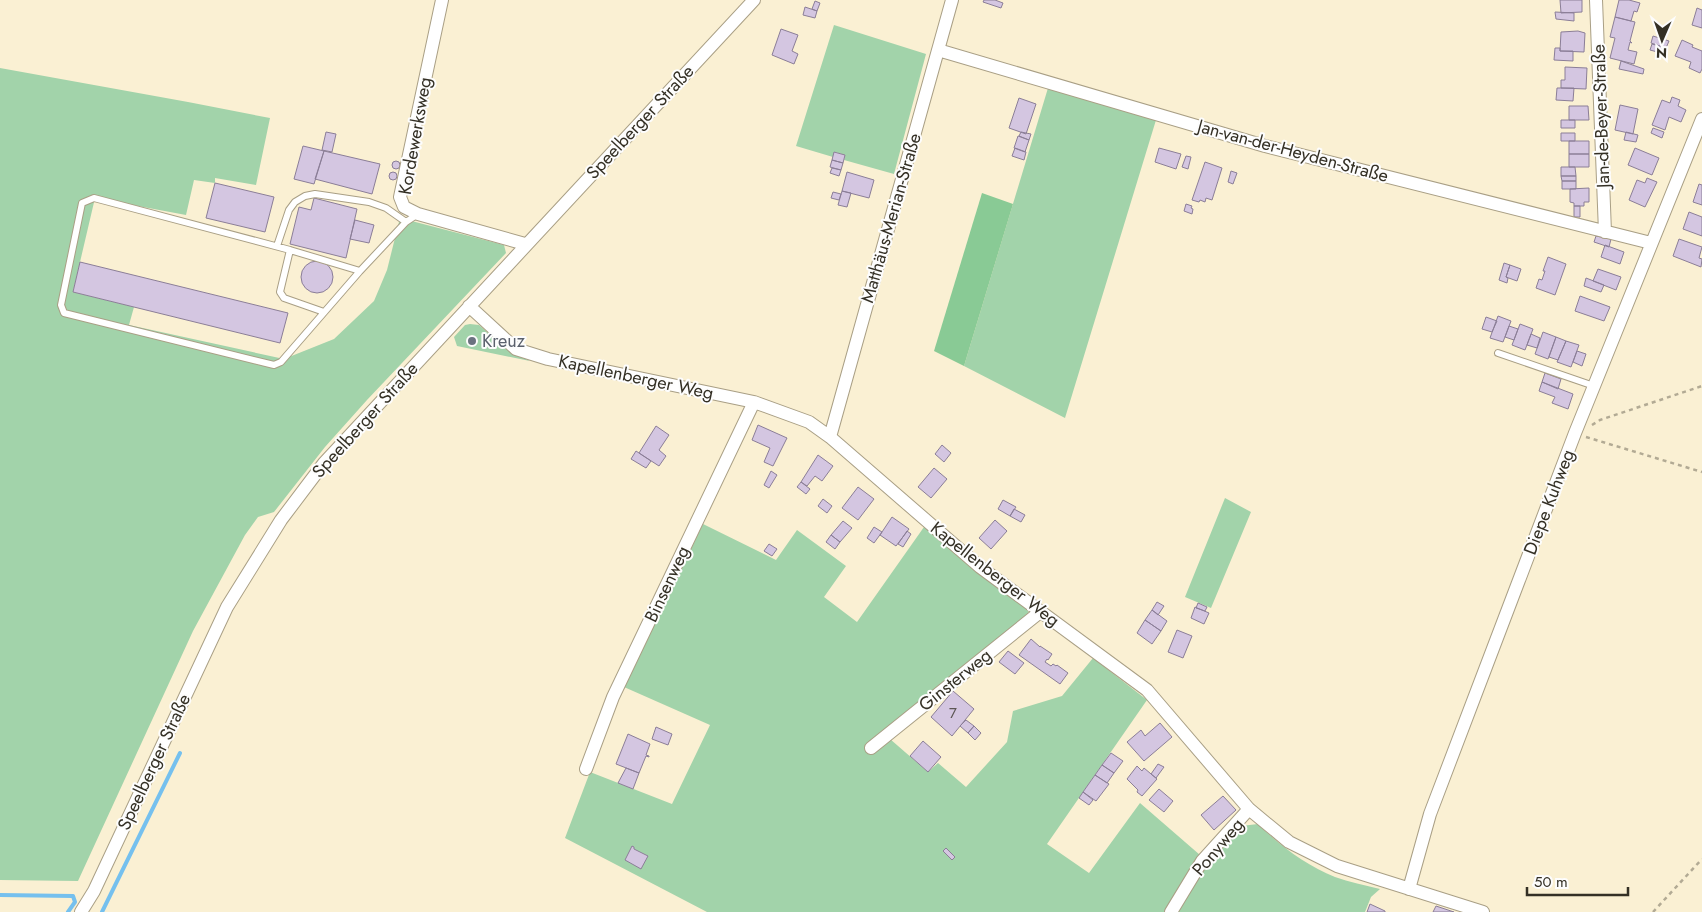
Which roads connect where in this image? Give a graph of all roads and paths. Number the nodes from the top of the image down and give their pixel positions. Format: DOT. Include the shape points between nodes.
graph roads {
  1 [pos="442,0"];
  2 [pos="754,0"];
  3 [pos="952,0"];
  4 [pos="1596,0"];
  5 [pos="938,50"];
  6 [pos="1702,119"];
  7 [pos="418,214"];
  8 [pos="406,222"];
  9 [pos="1605,232"];
  10 [pos="1651,243"];
  11 [pos="525,244"];
  12 [pos="278,246"];
  13 [pos="290,250"];
  14 [pos="360,270"];
  15 [pos="469,306"];
  16 [pos="324,312"];
  17 [pos="1498,353"];
  18 [pos="1594,386"];
  19 [pos="1702,386"];
  20 [pos="754,402"];
  21 [pos="1575,433"];
  22 [pos="830,437"];
  23 [pos="1702,472"];
  24 [pos="1040,612"];
  25 [pos="871,748"];
  26 [pos="586,769"];
  27 [pos="1250,810"];
  28 [pos="1702,859"];
  29 [pos="1409,889"];
  30 [pos="81,912"];
  31 [pos="1172,912"];
  32 [pos="1483,912"];
  33 [pos="1653,912"];
  1 -- 7 [label="street, Kordewerksweg" via="400,197 404,207"];
  2 -- 11 [label="street, Speelberger Straße"];
  3 -- 5 [label="street, Matthäus-Merian-Straße"];
  4 -- 9 [label="street, Jan-de-Beyer-Straße"];
  5 -- 9 [label="street, Jan-van-der-Heyden-Straße" via="1265,146"];
  5 -- 22 [label="street, Matthäus-Merian-Straße"];
  6 -- 10 [label="street, Diepe Kuhweg"];
  7 -- 8 [label="lane"];
  7 -- 11 [label="street, Kordewerksweg"];
  8 -- 12 [label="lane" via="386,208 369,202 315,194 295,202 289,210"];
  8 -- 14 [label="lane"];
  9 -- 10 [label="street, Jan-van-der-Heyden-Straße"];
  10 -- 18 [label="street, Diepe Kuhweg"];
  11 -- 15 [label="street, Speelberger Straße"];
  12 -- 13 [label="lane"];
  12 -- 16 [label="lane" via="94,198 82,203 61,305 64,313 274,364 281,362"];
  13 -- 14 [label="lane"];
  13 -- 16 [label="lane" via="280,292 284,298"];
  14 -- 16 [label="lane"];
  15 -- 20 [label="street, Kapellenberger Weg" via="516,349 548,359"];
  15 -- 30 [label="street, Speelberger Straße" via="324,462 280,520 227,607 94,891"];
  17 -- 18 [label="lane"];
  18 -- 21 [label="street, Diepe Kuhweg"];
  19 -- 21 [label="path" via="1600,420"];
  20 -- 22 [label="street, Kapellenberger Weg" via="809,422"];
  20 -- 26 [label="street, Binsenweg" via="614,697"];
  21 -- 23 [label="path"];
  21 -- 29 [label="street, Diepe Kuhweg" via="1430,814"];
  22 -- 24 [label="street, Kapellenberger Weg" via="980,567"];
  24 -- 25 [label="street, Ginsterweg"];
  24 -- 27 [label="street, Kapellenberger Weg" via="1147,690"];
  27 -- 29 [label="street, Kapellenberger Weg" via="1289,842 1337,866"];
  27 -- 31 [label="street, Ponyweg" via="1202,861"];
  28 -- 33 [label="path"];
  29 -- 32 [label="street, Kapellenberger Weg"];
}
